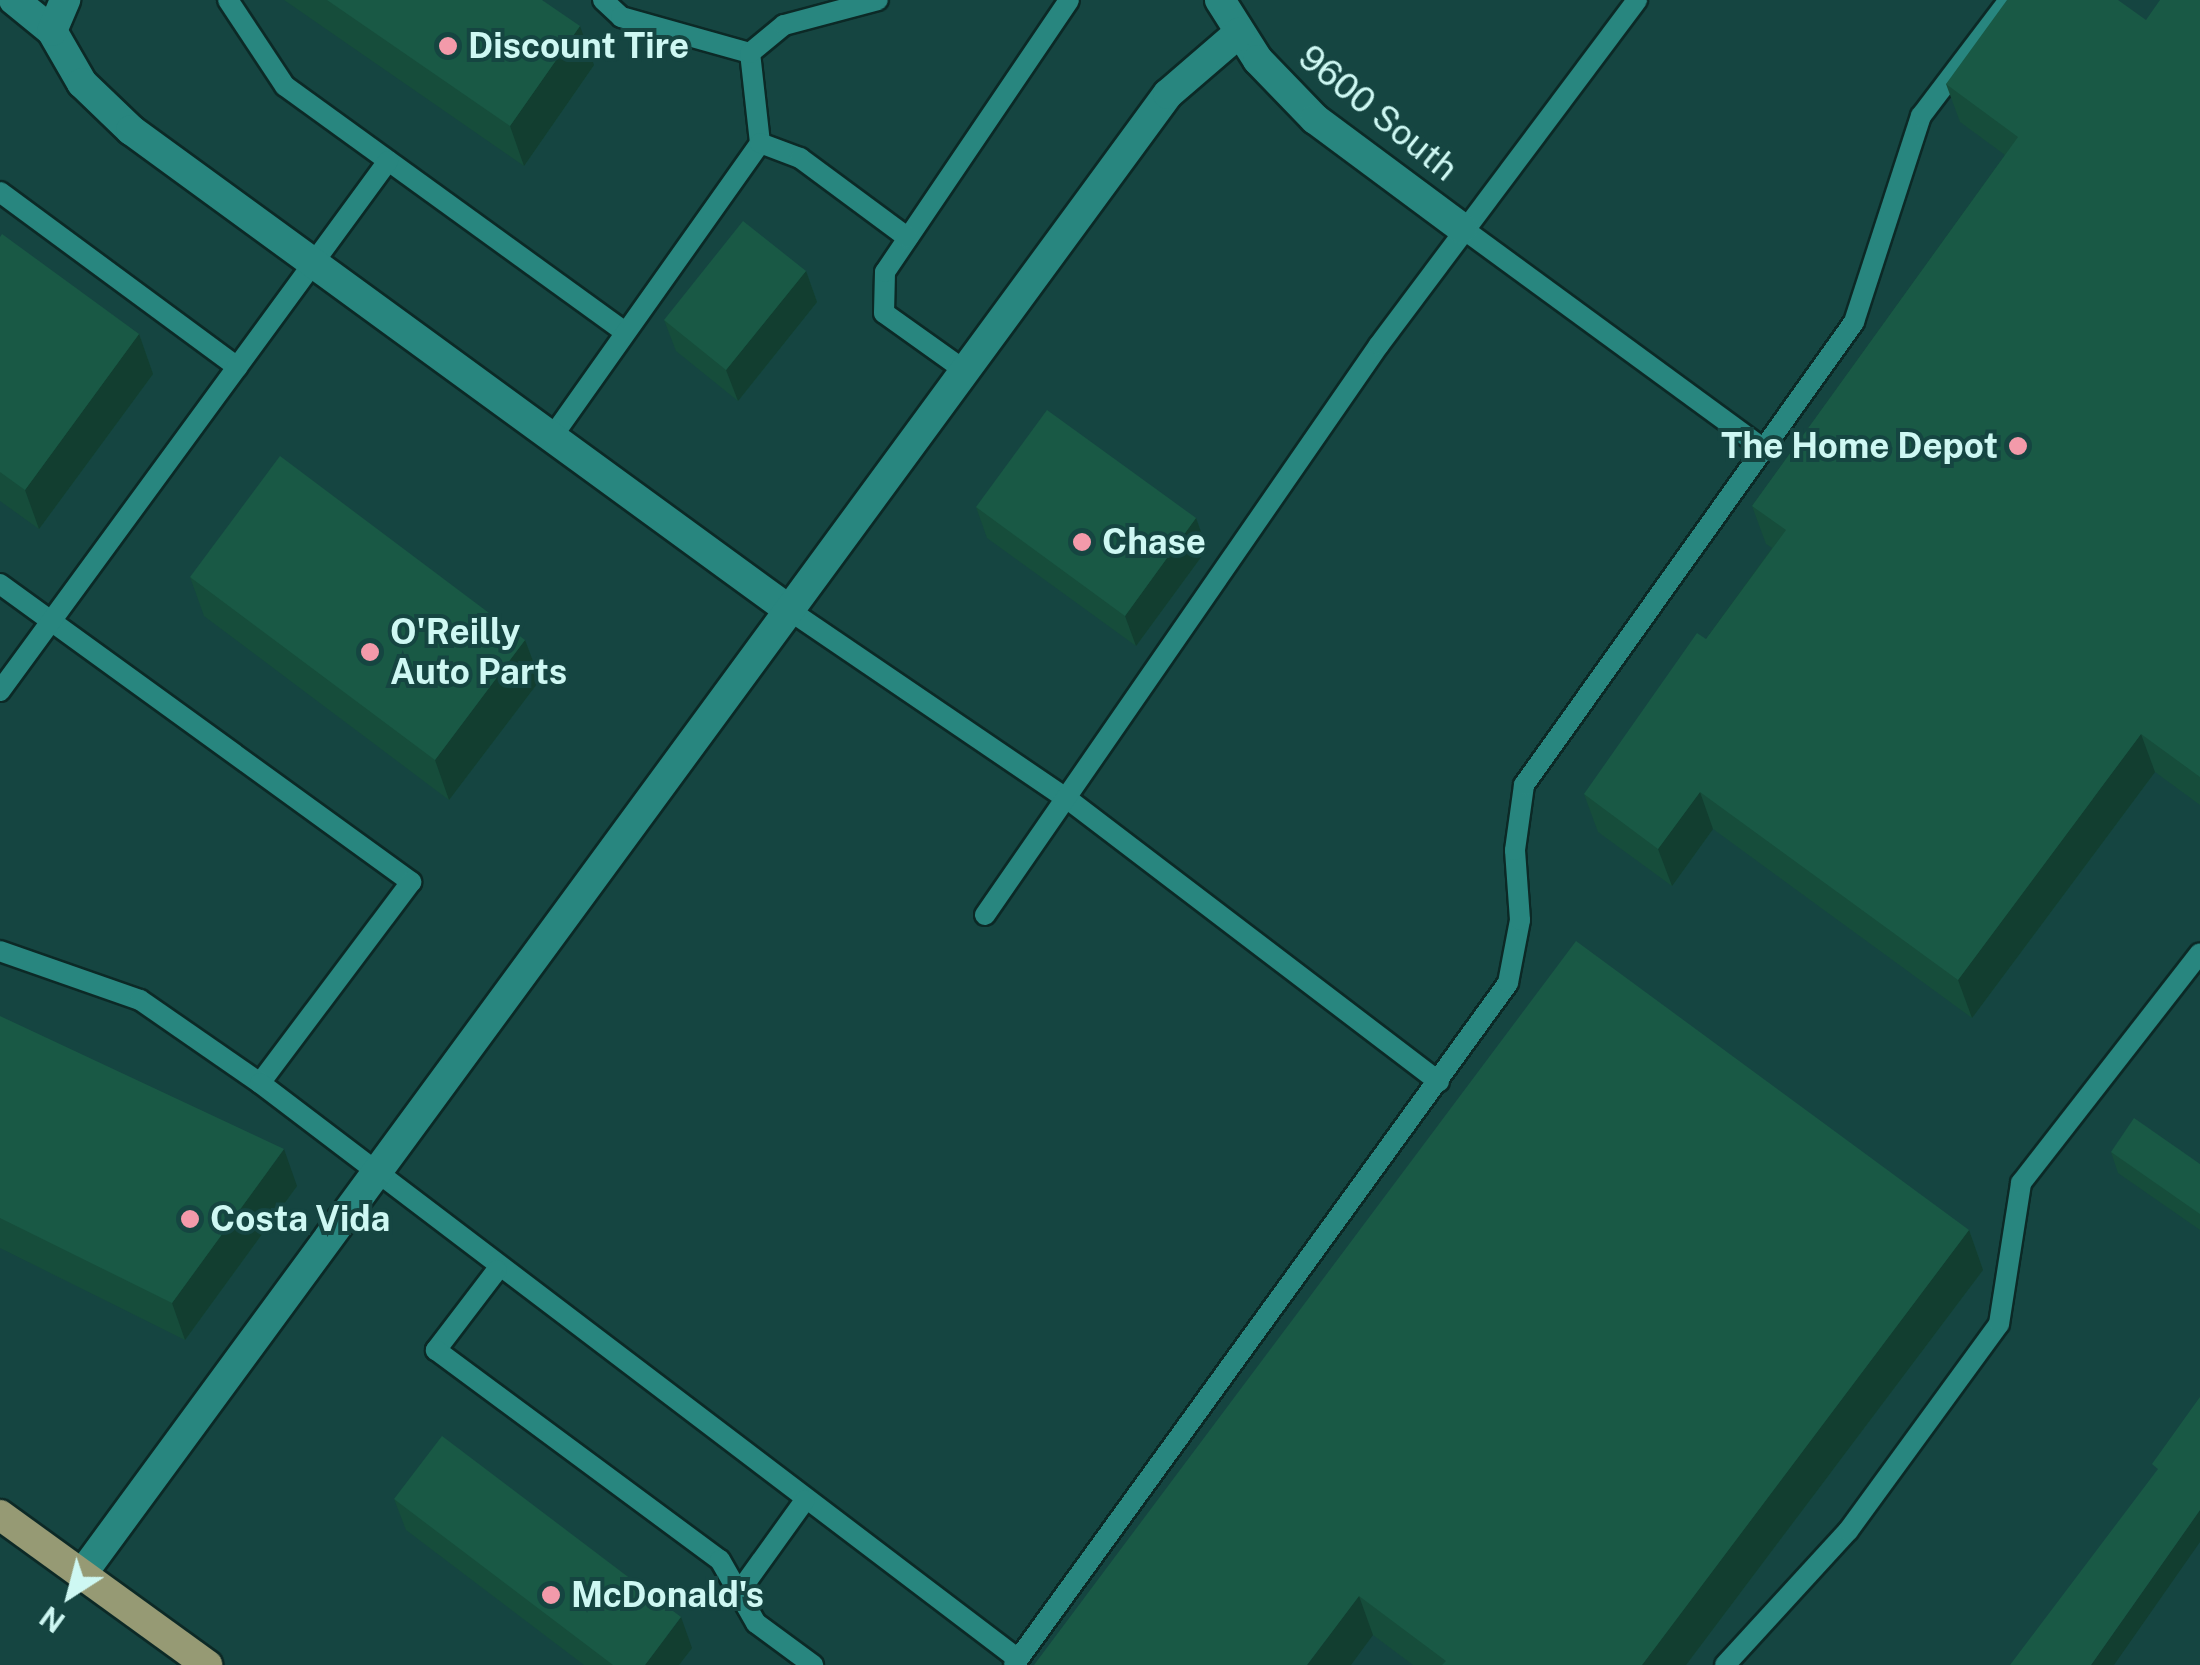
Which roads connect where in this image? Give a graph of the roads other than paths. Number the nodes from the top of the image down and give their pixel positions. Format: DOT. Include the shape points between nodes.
graph roads {
  1 [pos="14,0"];
  2 [pos="64,0"];
  3 [pos="228,0"];
  4 [pos="603,0"];
  5 [pos="878,0"];
  6 [pos="1069,0"];
  7 [pos="1220,0"];
  8 [pos="1637,0"];
  9 [pos="2008,0"];
  10 [pos="52,30"];
  11 [pos="1239,33"];
  12 [pos="750,53"];
  13 [pos="760,143"];
  14 [pos="388,161"];
  15 [pos="0,192"];
  16 [pos="1462,228"];
  17 [pos="908,238"];
  18 [pos="314,263"];
  19 [pos="624,330"];
  20 [pos="237,368"];
  21 [pos="964,370"];
  22 [pos="552,437"];
  23 [pos="1761,447"];
  24 [pos="0,584"];
  25 [pos="789,610"];
  26 [pos="53,618"];
  27 [pos="0,692"];
  28 [pos="1068,800"];
  29 [pos="985,915"];
  30 [pos="0,951"];
  31 [pos="2200,953"];
  32 [pos="260,1082"];
  33 [pos="1439,1082"];
  34 [pos="372,1177"];
  35 [pos="496,1270"];
  36 [pos="806,1500"];
  37 [pos="0,1515"];
  38 [pos="82,1574"];
  39 [pos="738,1592"];
  40 [pos="1016,1662"];
  41 [pos="207,1665"];
  42 [pos="814,1665"];
  43 [pos="1724,1665"];
  1 -- 10 [label="street"];
  2 -- 10 [label="street"];
  3 -- 14 [label="lane" via="284,86"];
  4 -- 12 [label="lane" via="621,17"];
  5 -- 12 [label="lane" via="784,25"];
  6 -- 17 [label="lane"];
  7 -- 11 [label="street, 9600 South"];
  8 -- 16 [label="lane"];
  9 -- 23 [label="lane" via="1920,116 1854,322"];
  10 -- 18 [label="street" via="105,108"];
  11 -- 16 [label="street, 9600 South" via="1315,119"];
  11 -- 21 [label="street" via="1168,94"];
  12 -- 13 [label="lane"];
  13 -- 17 [label="lane" via="800,158"];
  13 -- 19 [label="lane"];
  14 -- 18 [label="lane"];
  14 -- 19 [label="lane"];
  15 -- 20 [label="lane"];
  16 -- 23 [label="lane"];
  16 -- 28 [label="lane"];
  17 -- 21 [label="lane" via="884,272 884,313"];
  18 -- 20 [label="lane"];
  18 -- 22 [label="street"];
  19 -- 22 [label="lane"];
  20 -- 26 [label="lane"];
  21 -- 25 [label="street"];
  22 -- 25 [label="street"];
  23 -- 33 [label="lane" via="1524,785 1515,850 1520,920 1508,983"];
  24 -- 26 [label="lane"];
  25 -- 28 [label="lane"];
  25 -- 34 [label="street"];
  26 -- 27 [label="lane"];
  26 -- 32 [label="lane" via="412,882"];
  28 -- 29 [label="lane"];
  28 -- 33 [label="lane"];
  30 -- 32 [label="lane" via="140,1000"];
  31 -- 43 [label="lane" via="2021,1183 1999,1324 1848,1532"];
  32 -- 34 [label="lane"];
  33 -- 40 [label="lane"];
  34 -- 35 [label="lane"];
  34 -- 38 [label="street"];
  35 -- 36 [label="lane"];
  35 -- 39 [label="lane" via="436,1350 720,1560"];
  36 -- 39 [label="lane"];
  36 -- 40 [label="lane"];
  37 -- 38 [label="main road"];
  38 -- 41 [label="main road"];
  39 -- 42 [label="lane" via="756,1623"];
}
